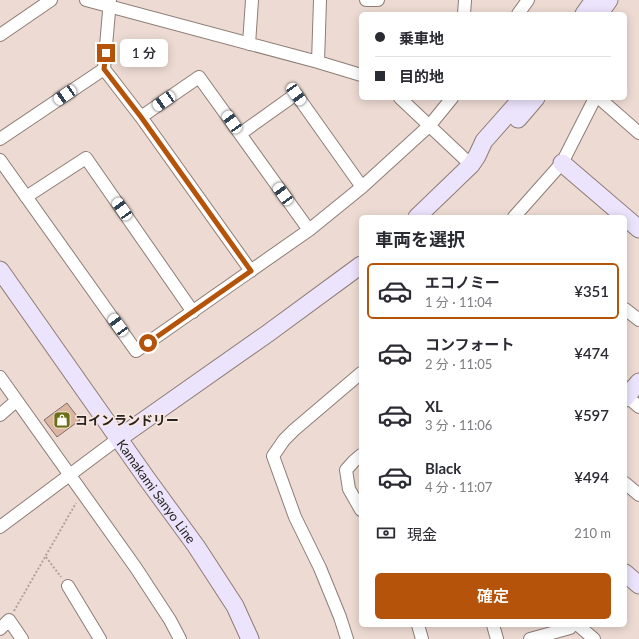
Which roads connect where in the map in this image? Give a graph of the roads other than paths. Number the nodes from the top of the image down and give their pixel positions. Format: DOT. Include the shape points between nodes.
graph roads {
  1 [pos="51,0"];
  2 [pos="86,0"];
  3 [pos="252,0"];
  4 [pos="320,0"];
  5 [pos="366,0"];
  6 [pos="378,0"];
  7 [pos="465,0"];
  8 [pos="528,0"];
  9 [pos="594,0"];
  10 [pos="609,0"];
  11 [pos="110,3"];
  12 [pos="464,12"];
  13 [pos="519,12"];
  14 [pos="585,12"];
  15 [pos="600,12"];
  16 [pos="0,36"];
  17 [pos="249,44"];
  18 [pos="318,62"];
  19 [pos="104,69"];
  20 [pos="359,74"];
  21 [pos="402,100"];
  22 [pos="450,100"];
  23 [pos="520,100"];
  24 [pos="534,100"];
  25 [pos="594,100"];
  26 [pos="601,100"];
  27 [pos="141,117"];
  28 [pos="430,125"];
  29 [pos="639,133"];
  30 [pos="240,134"];
  31 [pos="0,139"];
  32 [pos="0,160"];
  33 [pos="474,161"];
  34 [pos="562,162"];
  35 [pos="362,186"];
  36 [pos="26,197"];
  37 [pos="418,215"];
  38 [pos="516,215"];
  39 [pos="623,215"];
  40 [pos="627,219"];
  41 [pos="639,229"];
  42 [pos="309,230"];
  43 [pos="359,266"];
  44 [pos="0,270"];
  45 [pos="251,271"];
  46 [pos="627,311"];
  47 [pos="193,312"];
  48 [pos="639,320"];
  49 [pos="359,375"];
  50 [pos="0,377"];
  51 [pos="639,382"];
  52 [pos="629,399"];
  53 [pos="16,401"];
  54 [pos="0,415"];
  55 [pos="120,438"];
  56 [pos="359,457"];
  57 [pos="70,474"];
  58 [pos="627,485"];
  59 [pos="639,495"];
  60 [pos="359,506"];
  61 [pos="0,527"];
  62 [pos="627,575"];
  63 [pos="639,585"];
  64 [pos="68,586"];
  65 [pos="419,627"];
  66 [pos="494,627"];
  67 [pos="0,629"];
  68 [pos="572,629"];
  69 [pos="22,639"];
  70 [pos="100,639"];
  71 [pos="180,639"];
  72 [pos="250,639"];
  73 [pos="346,639"];
  74 [pos="422,639"];
  75 [pos="497,639"];
  76 [pos="530,639"];
  77 [pos="594,639"];
  1 -- 16 [label="street"];
  2 -- 11 [label="street"];
  3 -- 17 [label="street"];
  4 -- 18 [label="street"];
  5 -- 6 [label="street"];
  7 -- 12 [label="street"];
  8 -- 13 [label="street"];
  9 -- 14 [label="street"];
  10 -- 15 [label="street"];
  11 -- 17 [label="street"];
  11 -- 19 [label="street"];
  17 -- 18 [label="street"];
  18 -- 20 [label="street"];
  19 -- 27 [label="street"];
  19 -- 31 [label="street"];
  21 -- 28 [label="street"];
  22 -- 28 [label="street"];
  23 -- 33 [label="street" via="484,141"];
  24 -- 33 [label="street" via="493,147"];
  25 -- 34 [label="street"];
  26 -- 29 [label="street"];
  27 -- 30 [label="street" via="199,77"];
  27 -- 45 [label="street"];
  28 -- 33 [label="street"];
  28 -- 35 [label="street"];
  30 -- 35 [label="street" via="296,94"];
  30 -- 42 [label="street"];
  32 -- 36 [label="street"];
  33 -- 37 [label="street"];
  34 -- 38 [label="street"];
  34 -- 39 [label="street"];
  35 -- 42 [label="street"];
  36 -- 47 [label="street" via="136,351"];
  36 -- 47 [label="street" via="86,158"];
  40 -- 41 [label="street"];
  42 -- 45 [label="street"];
  43 -- 55 [label="street"];
  44 -- 55 [label="street, Kamakami Sanyo Line"];
  45 -- 47 [label="street"];
  46 -- 48 [label="street"];
  49 -- 73 [label="street" via="294,430 273,456 295,517 340,617"];
  50 -- 53 [label="street"];
  51 -- 52 [label="street"];
  53 -- 54 [label="street"];
  53 -- 57 [label="street"];
  55 -- 57 [label="street"];
  55 -- 72 [label="street, Kamakami Sanyo Line" via="236,606"];
  56 -- 60 [label="street" via="346,470 349,489"];
  57 -- 61 [label="street"];
  57 -- 71 [label="street" via="136,568"];
  58 -- 59 [label="street"];
  62 -- 63 [label="street"];
  64 -- 70 [label="street"];
  65 -- 74 [label="street"];
  66 -- 75 [label="street"];
  67 -- 69 [label="street" via="9,620"];
  68 -- 76 [label="street"];
  68 -- 77 [label="street"];
}
